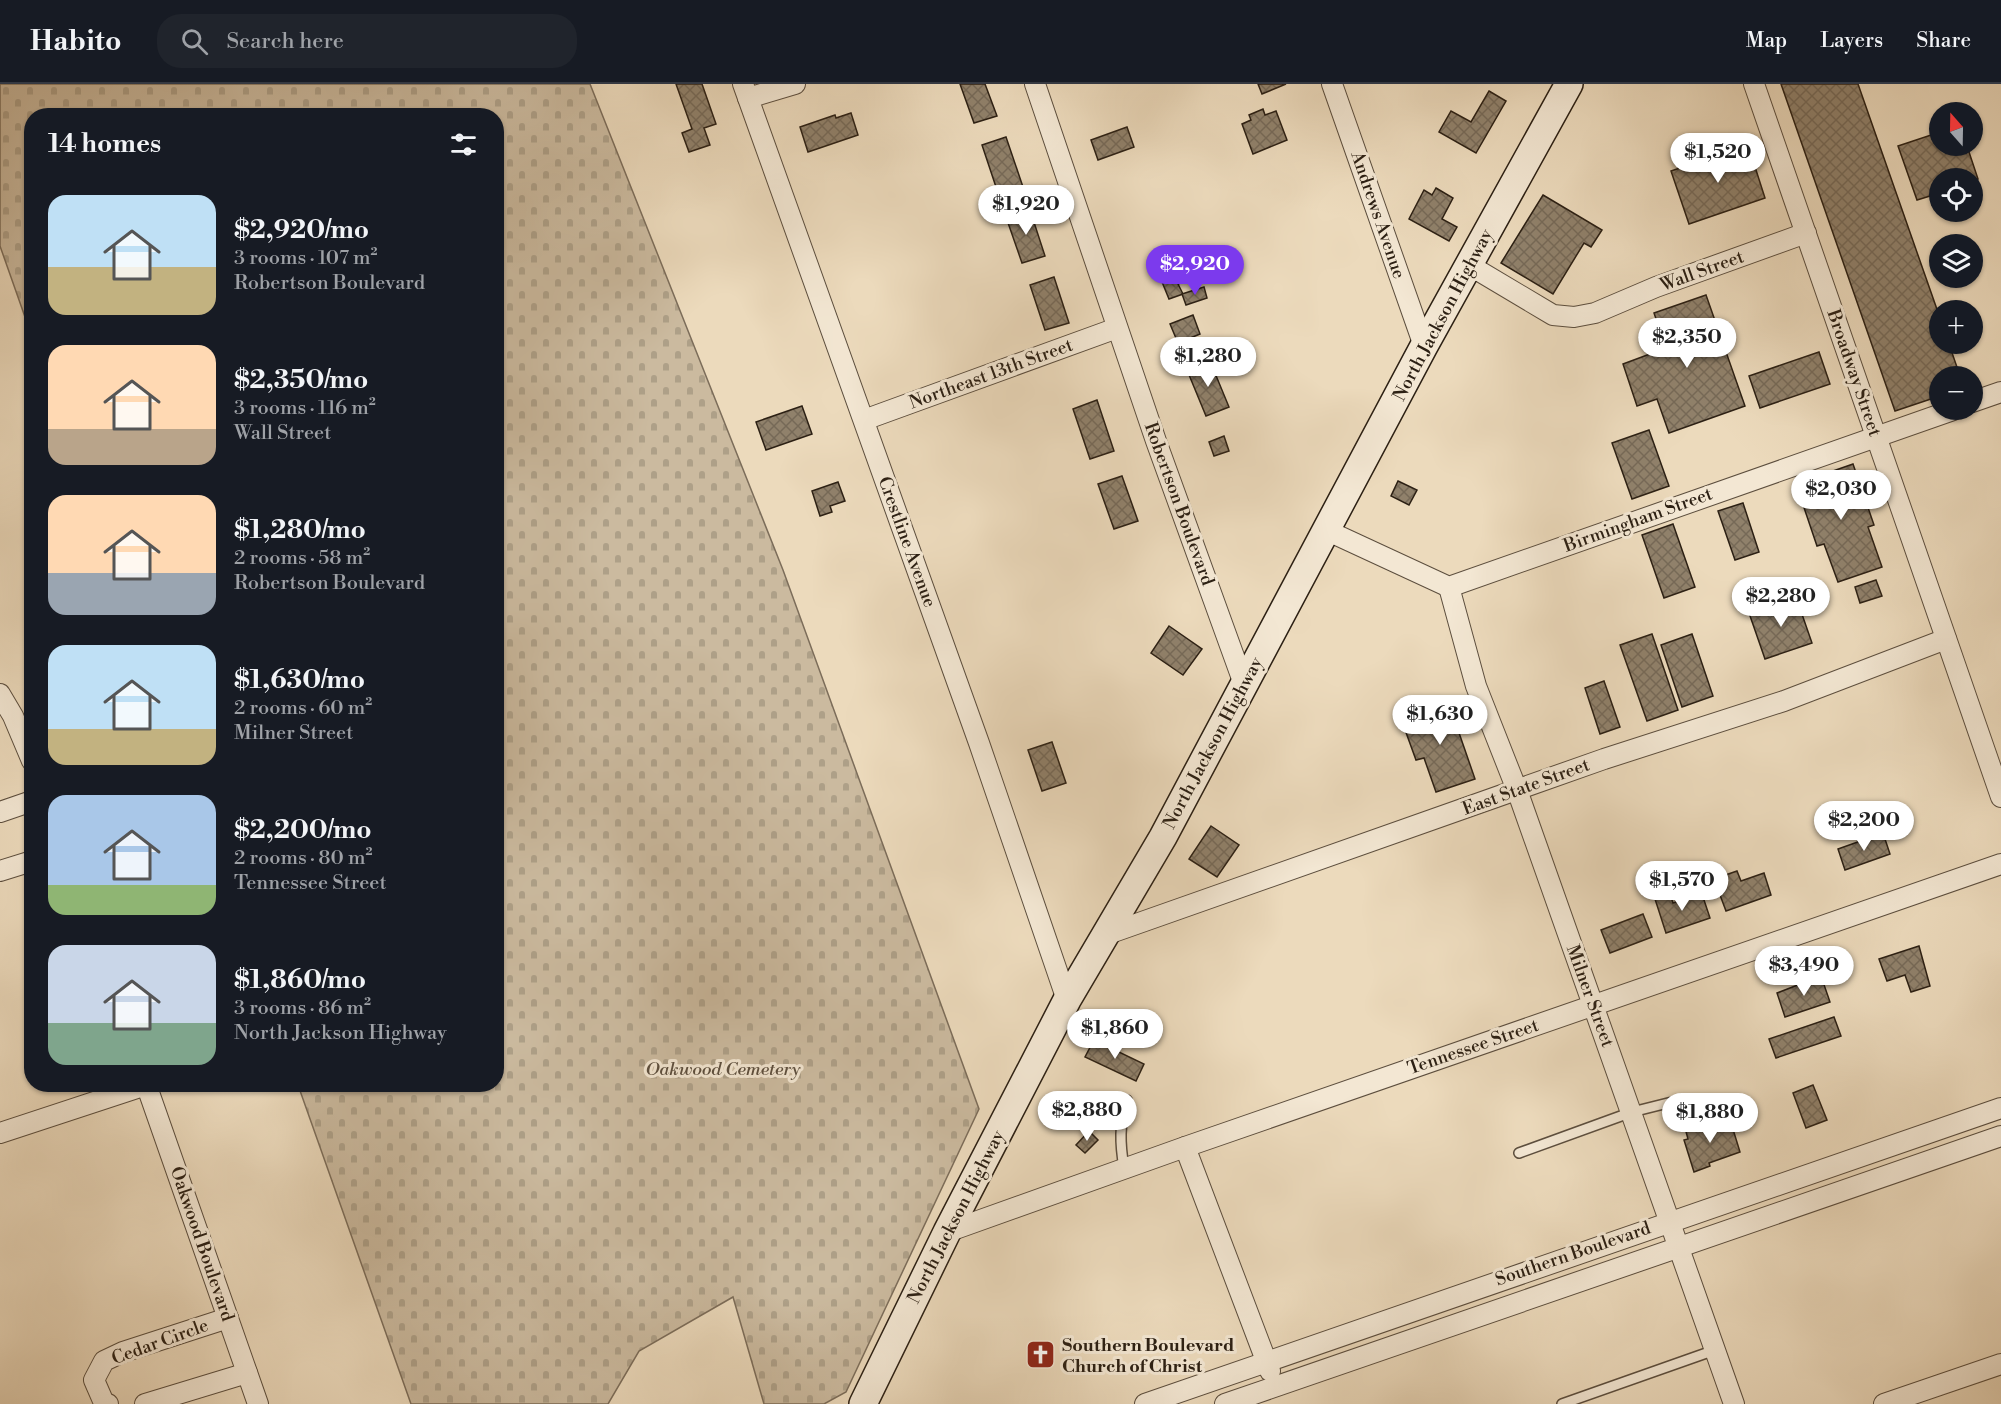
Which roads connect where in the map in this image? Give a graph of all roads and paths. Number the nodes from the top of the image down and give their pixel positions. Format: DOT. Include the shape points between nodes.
graph roads {
  1 [pos="795,84"];
  2 [pos="1035,84"];
  3 [pos="1332,84"];
  4 [pos="1569,84"];
  5 [pos="1754,84"];
  6 [pos="746,91"];
  7 [pos="1806,233"];
  8 [pos="1469,265"];
  9 [pos="1118,328"];
  10 [pos="1425,346"];
  11 [pos="2001,392"];
  12 [pos="1983,398"];
  13 [pos="1929,419"];
  14 [pos="864,420"];
  15 [pos="1877,437"];
  16 [pos="1328,531"];
  17 [pos="1449,587"];
  18 [pos="1946,639"];
  19 [pos="1244,684"];
  20 [pos="0,694"];
  21 [pos="24,742"];
  22 [pos="1517,790"];
  23 [pos="2001,797"];
  24 [pos="24,804"];
  25 [pos="0,812"];
  26 [pos="24,864"];
  27 [pos="2001,864"];
  28 [pos="0,871"];
  29 [pos="1105,935"];
  30 [pos="1067,1000"];
  31 [pos="1593,1006"];
  32 [pos="125,1092"];
  33 [pos="148,1092"];
  34 [pos="1684,1099"];
  35 [pos="1127,1100"];
  36 [pos="2001,1107"];
  37 [pos="1632,1112"];
  38 [pos="0,1133"];
  39 [pos="2001,1136"];
  40 [pos="1185,1147"];
  41 [pos="1520,1153"];
  42 [pos="1124,1168"];
  43 [pos="1671,1220"];
  44 [pos="947,1232"];
  45 [pos="1680,1248"];
  46 [pos="228,1318"];
  47 [pos="1715,1350"];
  48 [pos="1266,1361"];
  49 [pos="2001,1365"];
  50 [pos="247,1373"];
  51 [pos="1276,1386"];
  52 [pos="108,1404"];
  53 [pos="145,1404"];
  54 [pos="258,1404"];
  55 [pos="863,1404"];
  56 [pos="1145,1404"];
  57 [pos="1225,1404"];
  58 [pos="1562,1404"];
  59 [pos="1734,1404"];
  60 [pos="1884,1404"];
  1 -- 6 [label="street"];
  2 -- 9 [label="street, Robertson Boulevard"];
  3 -- 10 [label="street, Andrews Avenue"];
  4 -- 8 [label="main road, North Jackson Highway"];
  5 -- 7 [label="street, Broadway Street"];
  6 -- 14 [label="street, Crestline Avenue"];
  7 -- 8 [label="street, Wall Street" via="1574,318 1553,315"];
  7 -- 15 [label="street, Broadway Street"];
  8 -- 10 [label="main road, North Jackson Highway"];
  9 -- 14 [label="street, Northeast 13th Street"];
  9 -- 19 [label="street, Robertson Boulevard"];
  10 -- 16 [label="main road, North Jackson Highway"];
  11 -- 12 [label="street"];
  13 -- 15 [label="street, Birmingham Street"];
  14 -- 30 [label="street, Crestline Avenue"];
  15 -- 17 [label="street, Birmingham Street"];
  15 -- 18 [label="street, Broadway Street"];
  16 -- 17 [label="street"];
  16 -- 19 [label="main road, North Jackson Highway"];
  17 -- 22 [label="street, Milner Street" via="1476,686"];
  18 -- 22 [label="street, East State Street" via="1784,700"];
  18 -- 23 [label="street, Broadway Street"];
  19 -- 29 [label="main road, North Jackson Highway" via="1163,837"];
  20 -- 21 [label="street"];
  22 -- 29 [label="street, East State Street"];
  22 -- 31 [label="street, Milner Street"];
  24 -- 25 [label="street"];
  26 -- 28 [label="street"];
  27 -- 31 [label="street, Tennessee Street"];
  29 -- 30 [label="main road, North Jackson Highway"];
  30 -- 44 [label="main road, North Jackson Highway"];
  31 -- 37 [label="street, Milner Street"];
  31 -- 40 [label="street, Tennessee Street"];
  32 -- 38 [label="street"];
  33 -- 46 [label="street, Oakwood Boulevard"];
  34 -- 37 [label="lane"];
  35 -- 42 [label="lane" via="1121,1118"];
  36 -- 43 [label="street, Southern Boulevard"];
  37 -- 41 [label="lane"];
  37 -- 43 [label="street, Milner Street"];
  39 -- 45 [label="street, Southern Boulevard"];
  40 -- 42 [label="street, Tennessee Street"];
  40 -- 48 [label="street"];
  42 -- 44 [label="street, Tennessee Street"];
  43 -- 45 [label="street, Milner Street"];
  43 -- 48 [label="street, Southern Boulevard"];
  44 -- 55 [label="main road, North Jackson Highway"];
  45 -- 47 [label="street, Milner Street"];
  45 -- 51 [label="street, Southern Boulevard"];
  46 -- 50 [label="street, Oakwood Boulevard"];
  46 -- 52 [label="street, Cedar Circle" via="104,1361 94,1380"];
  47 -- 58 [label="lane"];
  47 -- 59 [label="street, Milner Street"];
  48 -- 51 [label="street"];
  48 -- 56 [label="street, Southern Boulevard"];
  49 -- 60 [label="street"];
  50 -- 53 [label="street"];
  50 -- 54 [label="street, Oakwood Boulevard"];
  51 -- 57 [label="street, Southern Boulevard"];
}
